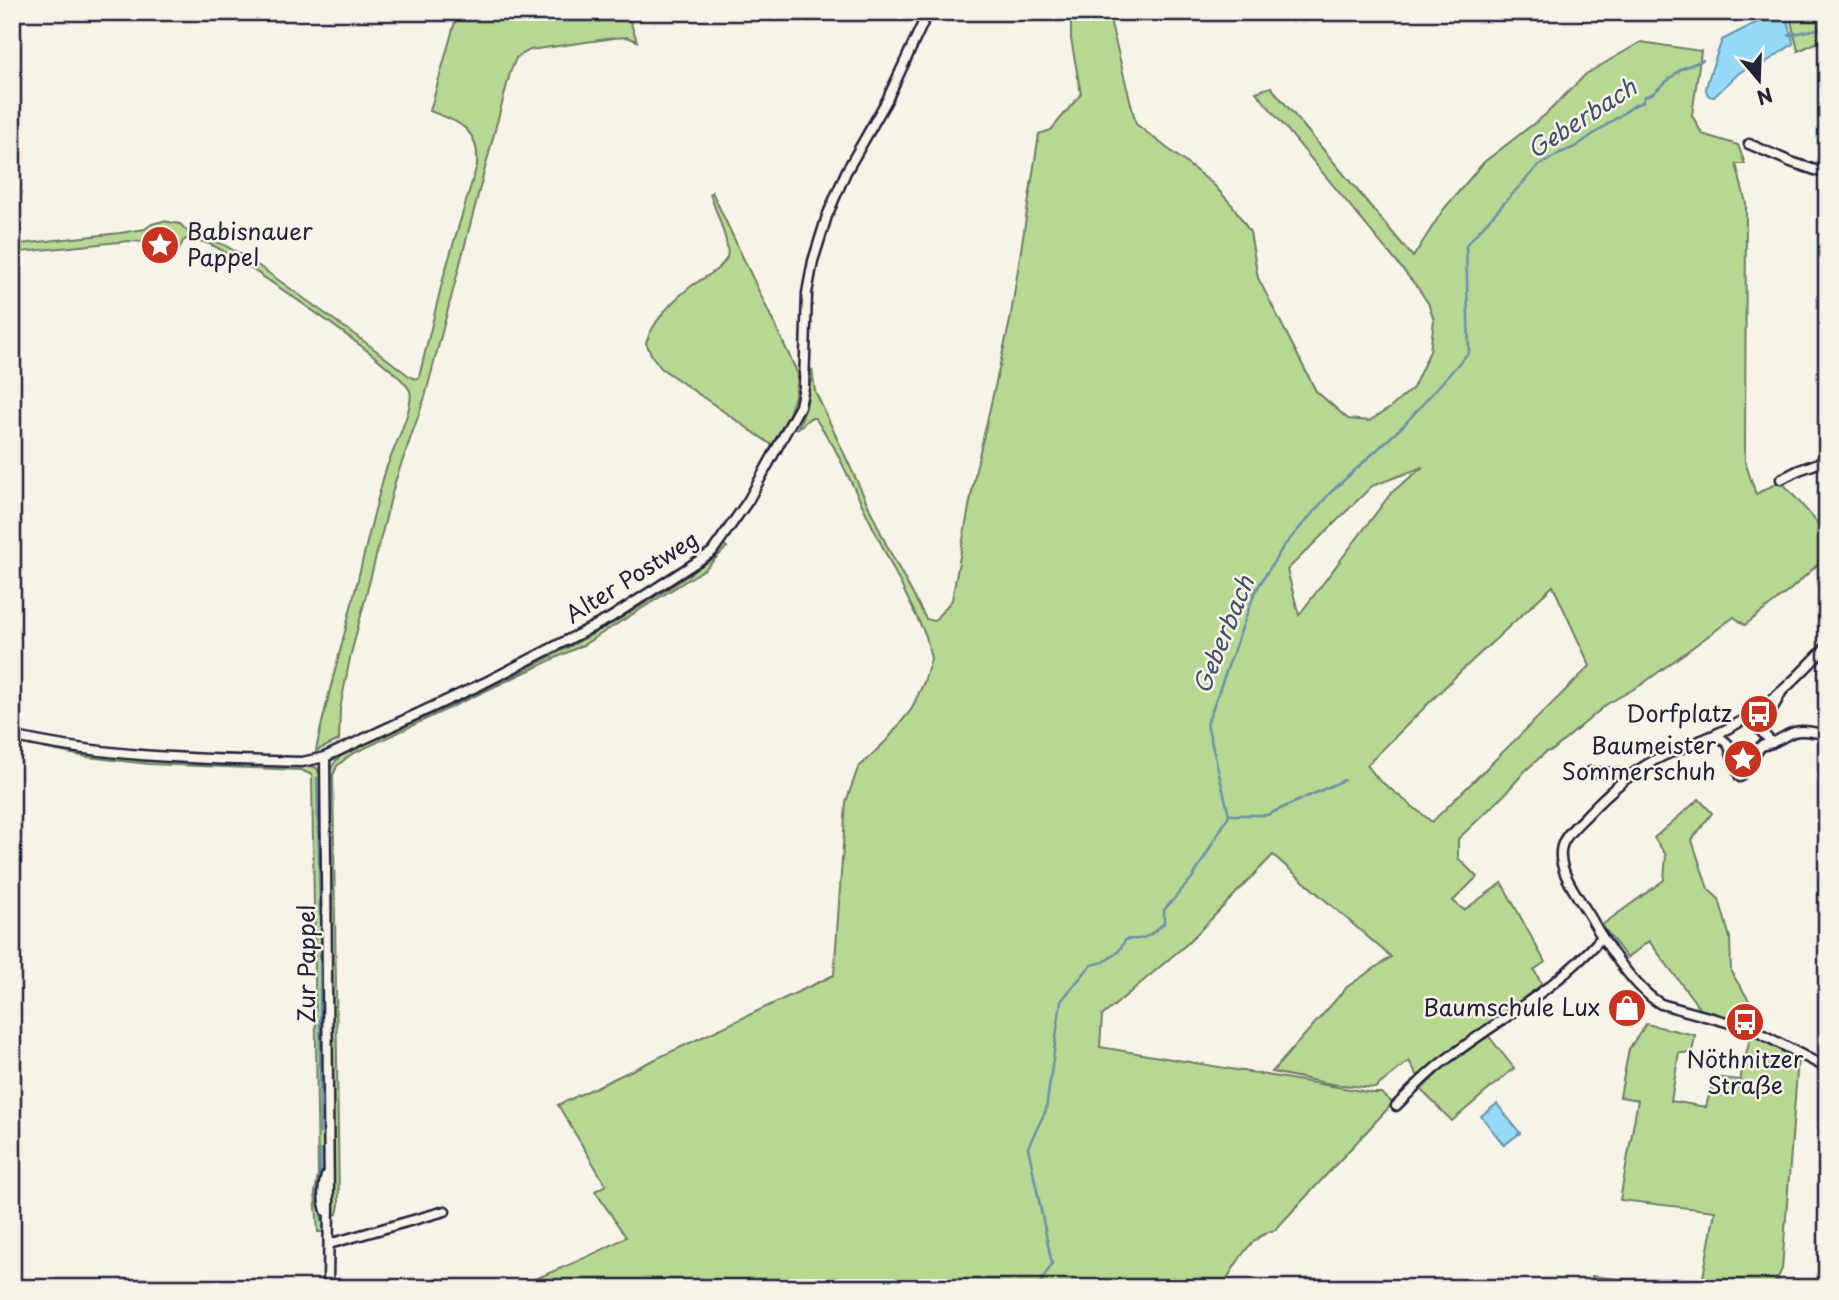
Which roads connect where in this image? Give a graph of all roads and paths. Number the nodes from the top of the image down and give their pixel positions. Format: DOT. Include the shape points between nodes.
graph roads {
  1 [pos="928,12"];
  2 [pos="1749,144"];
  3 [pos="1827,174"];
  4 [pos="1827,460"];
  5 [pos="1782,480"];
  6 [pos="1827,646"];
  7 [pos="1780,693"];
  8 [pos="1827,731"];
  9 [pos="1716,734"];
  10 [pos="12,737"];
  11 [pos="1772,743"];
  12 [pos="325,757"];
  13 [pos="1590,772"];
  14 [pos="1630,776"];
  15 [pos="1602,937"];
  16 [pos="1827,1068"];
  17 [pos="1396,1106"];
  18 [pos="445,1211"];
  19 [pos="329,1244"];
  20 [pos="328,1288"];
  1 -- 12 [label="street, Alter Postweg" via="827,216 807,293 800,406 748,501 712,552 610,618"];
  2 -- 3 [label="street"];
  4 -- 5 [label="street"];
  6 -- 7 [label="street"];
  7 -- 9 [label="street"];
  7 -- 11 [label="street" via="1761,731"];
  8 -- 11 [label="street" via="1801,729"];
  9 -- 11 [label="street" via="1728,744 1740,777 1760,746"];
  9 -- 14 [label="street" via="1665,755"];
  10 -- 12 [label="street, Alter Postweg" via="139,756 302,762"];
  12 -- 19 [label="street, Zur Pappel"];
  13 -- 14 [label="street"];
  14 -- 15 [label="street" via="1562,846 1566,874"];
  15 -- 16 [label="street" via="1651,999 1752,1029"];
  15 -- 17 [label="street" via="1587,956 1549,987 1431,1070"];
  18 -- 19 [label="street"];
  19 -- 20 [label="street, Zur Pappel"];
}
